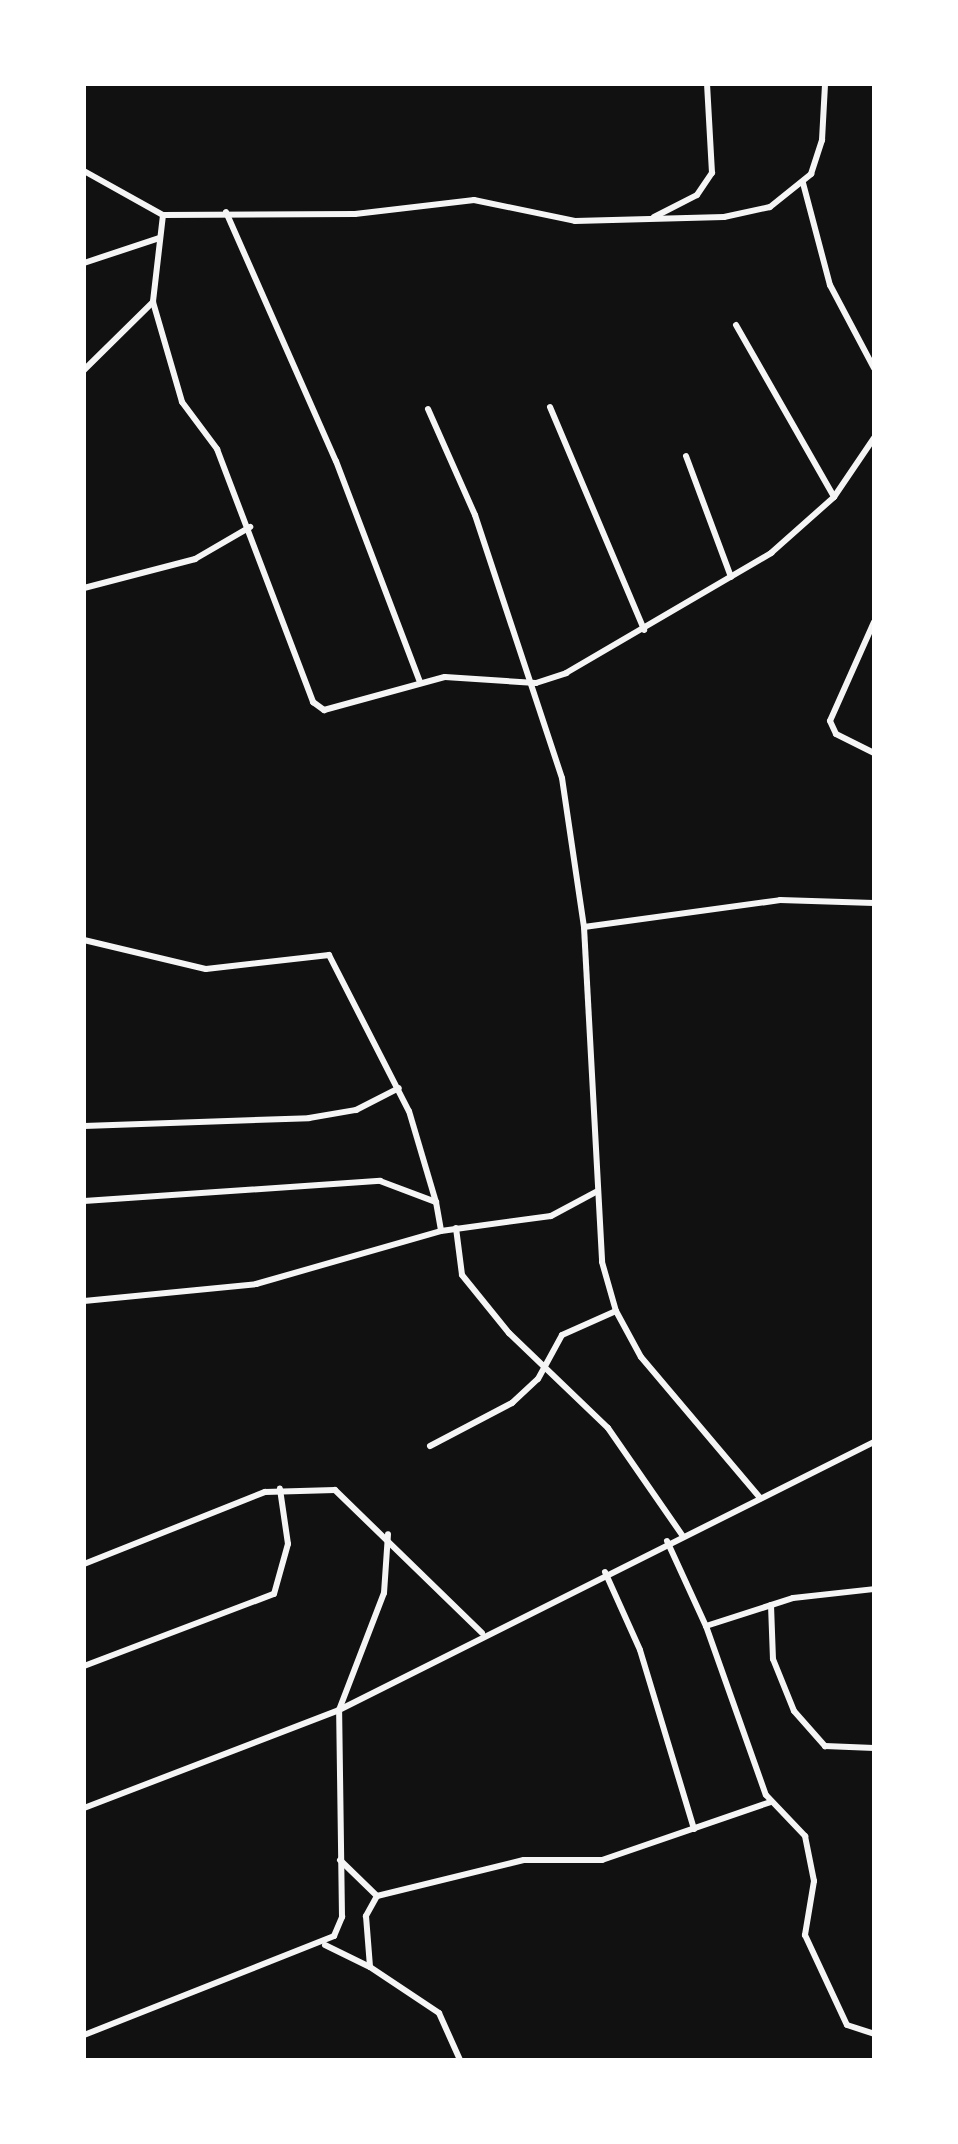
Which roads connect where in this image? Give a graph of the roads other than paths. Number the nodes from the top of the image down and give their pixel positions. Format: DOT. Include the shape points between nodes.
graph roads {
  1 [pos="707,84"];
  2 [pos="825,84"];
  3 [pos="84,171"];
  4 [pos="803,183"];
  5 [pos="226,212"];
  6 [pos="163,215"];
  7 [pos="651,219"];
  8 [pos="159,238"];
  9 [pos="84,263"];
  10 [pos="153,302"];
  11 [pos="736,325"];
  12 [pos="874,368"];
  13 [pos="84,370"];
  14 [pos="550,407"];
  15 [pos="428,409"];
  16 [pos="874,438"];
  17 [pos="686,456"];
  18 [pos="834,497"];
  19 [pos="250,527"];
  20 [pos="731,577"];
  21 [pos="84,588"];
  22 [pos="874,622"];
  23 [pos="644,630"];
  24 [pos="420,682"];
  25 [pos="536,683"];
  26 [pos="874,753"];
  27 [pos="874,903"];
  28 [pos="584,927"];
  29 [pos="84,940"];
  30 [pos="399,1088"];
  31 [pos="84,1126"];
  32 [pos="596,1192"];
  33 [pos="84,1201"];
  34 [pos="436,1202"];
  35 [pos="456,1228"];
  36 [pos="441,1231"];
  37 [pos="84,1301"];
  38 [pos="616,1311"];
  39 [pos="546,1368"];
  40 [pos="874,1442"];
  41 [pos="430,1446"];
  42 [pos="280,1489"];
  43 [pos="760,1498"];
  44 [pos="388,1534"];
  45 [pos="682,1535"];
  46 [pos="667,1541"];
  47 [pos="84,1564"];
  48 [pos="605,1572"];
  49 [pos="874,1589"];
  50 [pos="771,1605"];
  51 [pos="706,1626"];
  52 [pos="482,1633"];
  53 [pos="84,1666"];
  54 [pos="339,1710"];
  55 [pos="874,1748"];
  56 [pos="770,1802"];
  57 [pos="84,1808"];
  58 [pos="694,1829"];
  59 [pos="340,1860"];
  60 [pos="377,1896"];
  61 [pos="325,1945"];
  62 [pos="370,1967"];
  63 [pos="874,2034"];
  64 [pos="84,2035"];
  65 [pos="460,2060"];
  1 -- 7 [label="street" via="712,173 697,195"];
  2 -- 4 [label="street" via="822,140"];
  3 -- 6 [label="street"];
  4 -- 7 [label="street" via="748,214"];
  4 -- 12 [label="street" via="826,275"];
  5 -- 6 [label="street"];
  5 -- 7 [label="street" via="355,214 474,200 555,219"];
  5 -- 24 [label="street" via="336,461"];
  6 -- 8 [label="street"];
  8 -- 9 [label="street"];
  8 -- 10 [label="street"];
  10 -- 13 [label="street"];
  10 -- 19 [label="street" via="182,402 217,449"];
  11 -- 18 [label="street"];
  14 -- 23 [label="street"];
  15 -- 25 [label="street"];
  16 -- 18 [label="street"];
  17 -- 20 [label="street"];
  18 -- 20 [label="street"];
  19 -- 21 [label="street" via="195,559"];
  19 -- 24 [label="street" via="318,709"];
  20 -- 23 [label="street"];
  22 -- 26 [label="street" via="830,721 836,734"];
  23 -- 25 [label="street"];
  24 -- 25 [label="street"];
  25 -- 28 [label="street" via="562,778"];
  27 -- 28 [label="street" via="780,900"];
  28 -- 32 [label="street"];
  29 -- 30 [label="street" via="206,969 329,955"];
  30 -- 31 [label="street" via="356,1110 309,1118"];
  30 -- 34 [label="street"];
  32 -- 35 [label="street" via="534,1220"];
  32 -- 38 [label="street" via="602,1262"];
  33 -- 34 [label="street" via="380,1181"];
  34 -- 36 [label="street"];
  35 -- 36 [label="street"];
  35 -- 39 [label="street" via="462,1275"];
  36 -- 37 [label="street" via="256,1284"];
  38 -- 39 [label="street" via="562,1335"];
  38 -- 43 [label="street" via="641,1357"];
  39 -- 41 [label="street" via="512,1403"];
  39 -- 45 [label="street" via="608,1428"];
  40 -- 43 [label="street"];
  42 -- 44 [label="street" via="342,1492"];
  42 -- 47 [label="street"];
  42 -- 53 [label="street" via="288,1544 274,1594"];
  43 -- 45 [label="street"];
  44 -- 52 [label="street"];
  44 -- 54 [label="street" via="384,1593"];
  45 -- 46 [label="street"];
  46 -- 48 [label="street"];
  46 -- 51 [label="street"];
  48 -- 52 [label="street"];
  48 -- 58 [label="street" via="640,1650"];
  49 -- 50 [label="street"];
  50 -- 51 [label="street"];
  50 -- 55 [label="street" via="773,1659 794,1711 825,1746"];
  51 -- 56 [label="street"];
  52 -- 54 [label="street"];
  54 -- 57 [label="street"];
  54 -- 59 [label="street"];
  56 -- 58 [label="street"];
  56 -- 63 [label="street" via="805,1836 814,1881 803,1927 826,1982 847,2025"];
  58 -- 60 [label="street" via="602,1860 524,1860"];
  59 -- 60 [label="street"];
  59 -- 61 [label="street" via="342,1917"];
  60 -- 62 [label="street" via="366,1916"];
  61 -- 62 [label="street"];
  61 -- 64 [label="street"];
  62 -- 65 [label="street" via="439,2013"];
}
